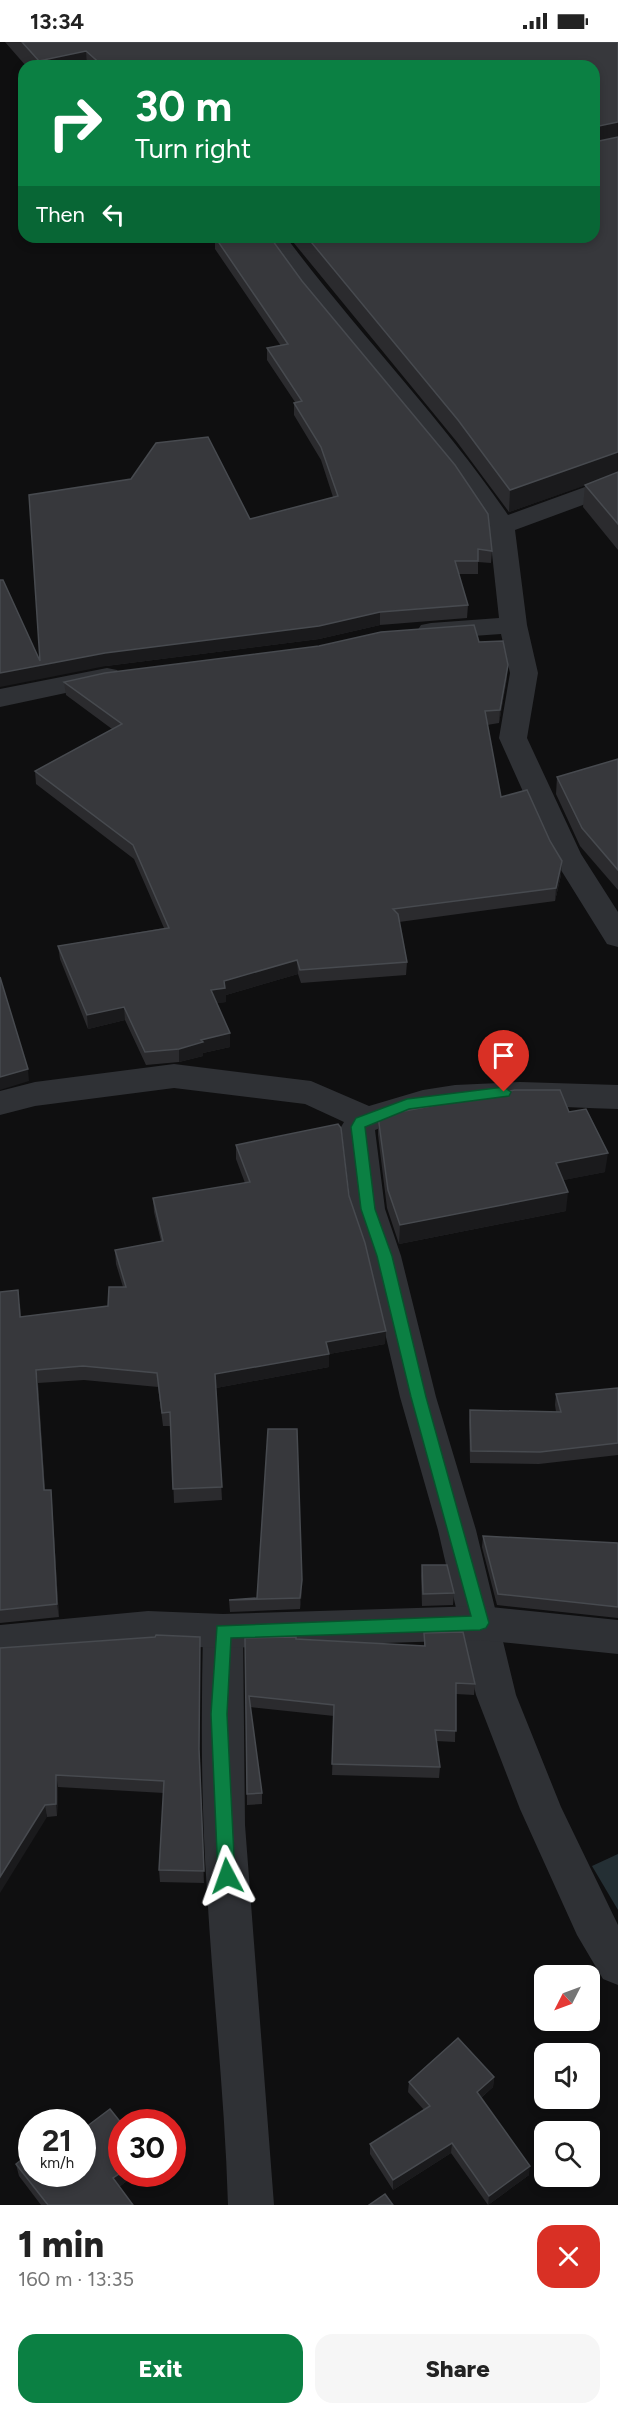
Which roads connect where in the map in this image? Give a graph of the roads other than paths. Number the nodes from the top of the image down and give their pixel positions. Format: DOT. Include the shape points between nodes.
graph roads {
  1 [pos="279,243"];
  2 [pos="618,483"];
  3 [pos="502,526"];
  4 [pos="513,625"];
  5 [pos="403,633"];
  6 [pos="128,673"];
  7 [pos="0,698"];
  8 [pos="618,937"];
  9 [pos="618,1097"];
  10 [pos="0,1103"];
  11 [pos="368,1119"];
  12 [pos="480,1623"];
  13 [pos="223,1631"];
  14 [pos="618,1637"];
  15 [pos="0,1642"];
  16 [pos="618,1964"];
  17 [pos="250,2205"];
  1 -- 3 [label="street" via="466,472"];
  2 -- 3 [label="street"];
  3 -- 4 [label="street"];
  4 -- 5 [label="street"];
  4 -- 8 [label="street" via="524,673 513,738 566,854"];
  6 -- 7 [label="street"];
  9 -- 11 [label="street" via="504,1092 407,1104"];
  10 -- 11 [label="street" via="35,1094 174,1076 311,1093"];
  11 -- 12 [label="street" via="358,1127 368,1209 384,1256"];
  12 -- 13 [label="street"];
  12 -- 14 [label="street"];
  12 -- 16 [label="street" via="496,1695 541,1809 592,1921"];
  13 -- 15 [label="street" via="148,1628"];
  13 -- 17 [label="street" via="220,1783 249,2148"];
}
